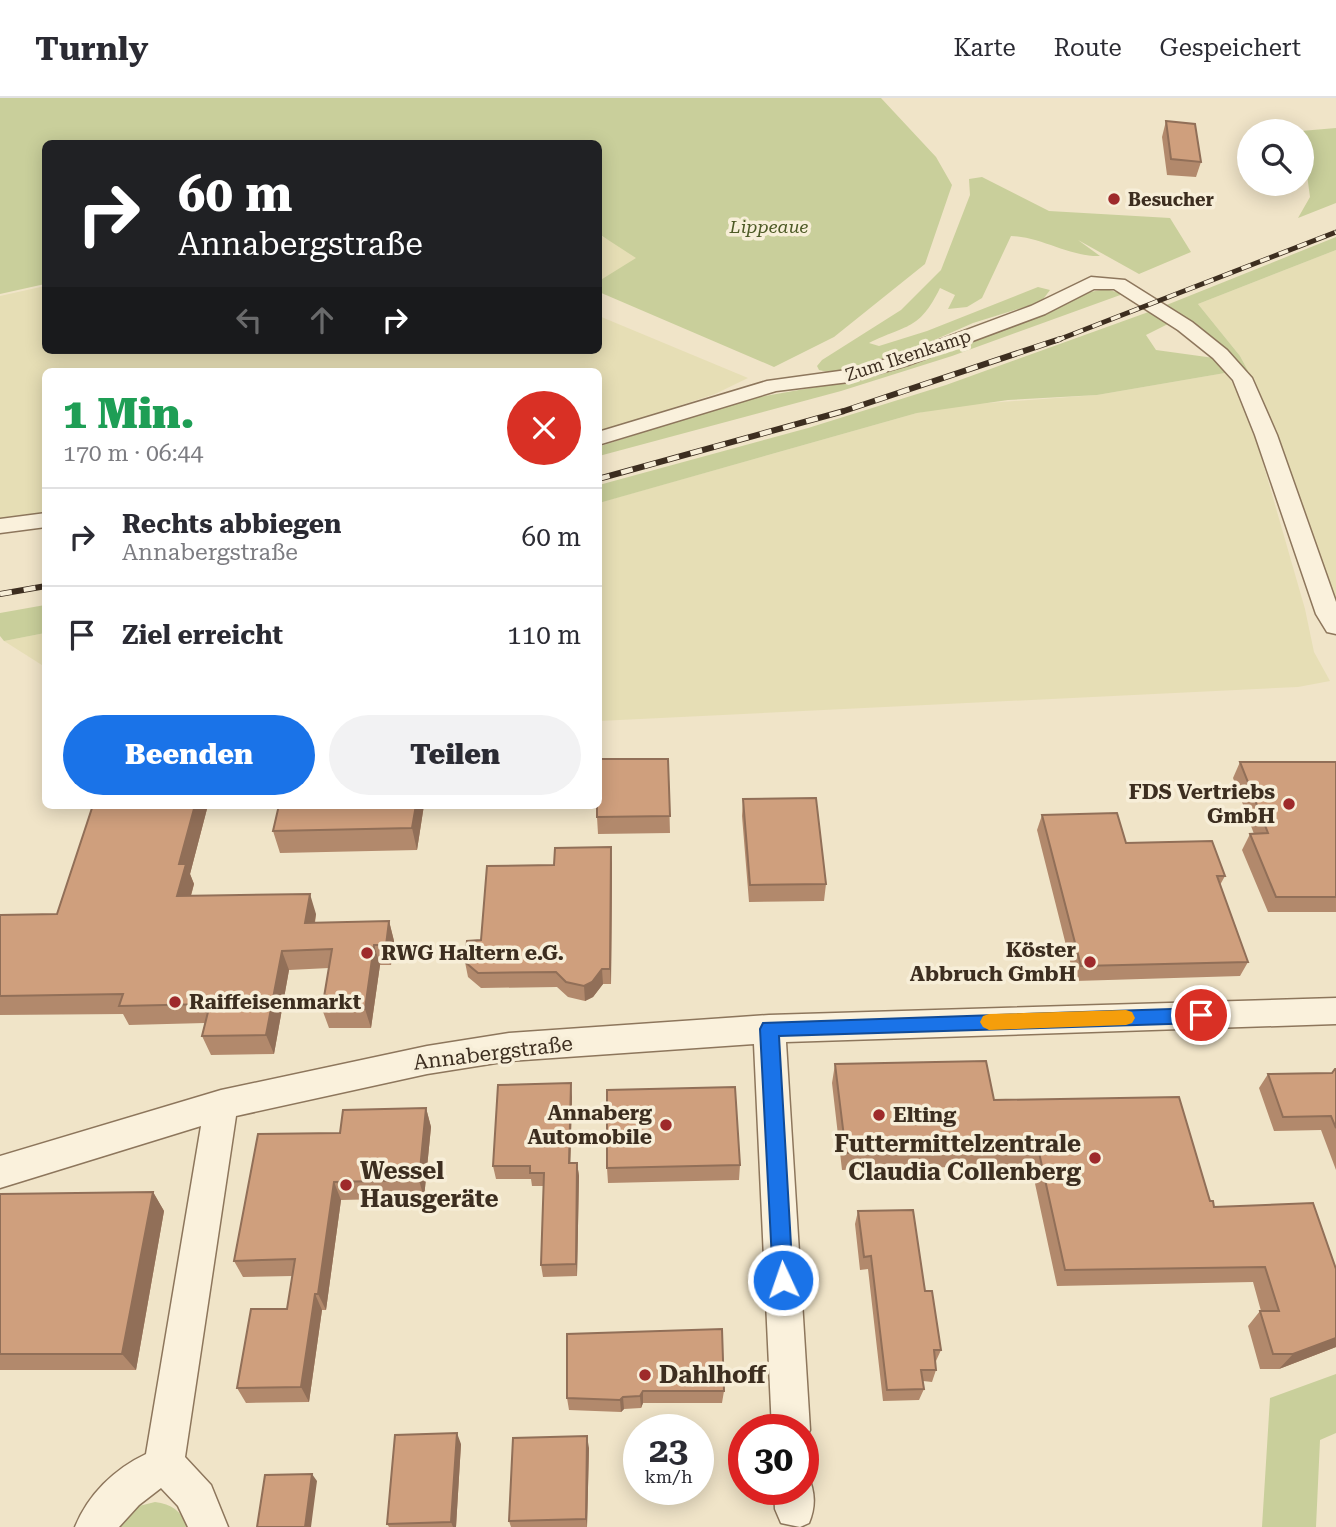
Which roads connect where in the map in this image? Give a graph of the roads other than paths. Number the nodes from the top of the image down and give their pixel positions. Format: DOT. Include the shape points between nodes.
graph roads {
  1 [pos="602,438"];
  2 [pos="42,521"];
  3 [pos="0,526"];
  4 [pos="1336,626"];
  5 [pos="1336,1011"];
  6 [pos="769,1029"];
  7 [pos="220,1105"];
  8 [pos="0,1172"];
  9 [pos="790,1414"];
  10 [pos="164,1466"];
  11 [pos="95,1527"];
  12 [pos="208,1527"];
  1 -- 4 [label="street, Zum Ikenkamp" via="774,385 838,378 901,361 1038,310 1091,283 1118,284 1220,354 1242,378"];
  2 -- 3 [label="street"];
  5 -- 6 [label="street, Annabergstraße"];
  6 -- 7 [label="street, Annabergstraße" via="509,1047"];
  6 -- 9 [label="street"];
  7 -- 8 [label="street, Annabergstraße"];
  7 -- 10 [label="street"];
  10 -- 11 [label="street" via="121,1494"];
  10 -- 12 [label="street" via="184,1480 201,1503"];
}
